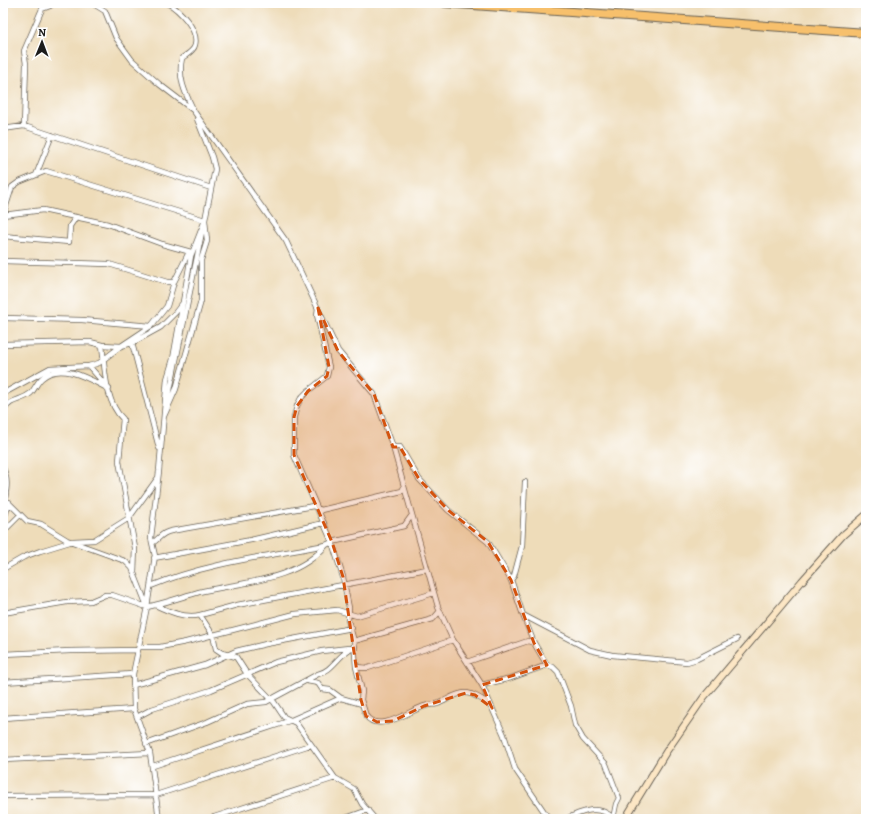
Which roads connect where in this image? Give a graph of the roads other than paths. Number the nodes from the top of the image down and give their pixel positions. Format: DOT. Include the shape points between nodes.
graph roads {
  1 [pos="52,3"];
  2 [pos="92,3"];
  3 [pos="167,3"];
  4 [pos="445,3"];
  5 [pos="866,33"];
  6 [pos="193,110"];
  7 [pos="24,126"];
  8 [pos="3,129"];
  9 [pos="52,135"];
  10 [pos="36,175"];
  11 [pos="212,186"];
  12 [pos="3,215"];
  13 [pos="76,217"];
  14 [pos="205,220"];
  15 [pos="3,236"];
  16 [pos="190,252"];
  17 [pos="3,261"];
  18 [pos="174,282"];
  19 [pos="183,302"];
  20 [pos="318,308"];
  21 [pos="3,318"];
  22 [pos="151,326"];
  23 [pos="132,343"];
  24 [pos="3,344"];
  25 [pos="102,345"];
  26 [pos="121,346"];
  27 [pos="104,358"];
  28 [pos="89,366"];
  29 [pos="109,389"];
  30 [pos="3,392"];
  31 [pos="3,411"];
  32 [pos="165,413"];
  33 [pos="162,421"];
  34 [pos="393,447"];
  35 [pos="160,453"];
  36 [pos="3,468"];
  37 [pos="158,477"];
  38 [pos="524,482"];
  39 [pos="404,486"];
  40 [pos="8,502"];
  41 [pos="318,509"];
  42 [pos="20,515"];
  43 [pos="866,515"];
  44 [pos="412,516"];
  45 [pos="3,517"];
  46 [pos="129,518"];
  47 [pos="324,523"];
  48 [pos="3,532"];
  49 [pos="73,541"];
  50 [pos="332,542"];
  51 [pos="152,543"];
  52 [pos="326,545"];
  53 [pos="154,558"];
  54 [pos="3,569"];
  55 [pos="428,569"];
  56 [pos="134,573"];
  57 [pos="511,580"];
  58 [pos="151,586"];
  59 [pos="345,586"];
  60 [pos="434,593"];
  61 [pos="155,605"];
  62 [pos="147,607"];
  63 [pos="440,612"];
  64 [pos="3,613"];
  65 [pos="349,613"];
  66 [pos="523,614"];
  67 [pos="200,615"];
  68 [pos="352,628"];
  69 [pos="214,635"];
  70 [pos="737,639"];
  71 [pos="453,640"];
  72 [pos="534,643"];
  73 [pos="355,644"];
  74 [pos="139,648"];
  75 [pos="350,648"];
  76 [pos="3,654"];
  77 [pos="230,655"];
  78 [pos="467,662"];
  79 [pos="547,666"];
  80 [pos="356,667"];
  81 [pos="133,674"];
  82 [pos="247,674"];
  83 [pos="307,681"];
  84 [pos="3,682"];
  85 [pos="133,685"];
  86 [pos="482,685"];
  87 [pos="341,698"];
  88 [pos="269,700"];
  89 [pos="362,704"];
  90 [pos="134,708"];
  91 [pos="492,708"];
  92 [pos="137,717"];
  93 [pos="3,718"];
  94 [pos="289,721"];
  95 [pos="146,744"];
  96 [pos="310,745"];
  97 [pos="150,753"];
  98 [pos="3,760"];
  99 [pos="153,766"];
  100 [pos="335,778"];
  101 [pos="156,795"];
  102 [pos="3,796"];
  103 [pos="368,810"];
  104 [pos="612,818"];
  105 [pos="159,819"];
  106 [pos="208,819"];
  107 [pos="344,819"];
  108 [pos="375,819"];
  109 [pos="549,819"];
  110 [pos="565,819"];
  111 [pos="625,819"];
  1 -- 7 [label="street" via="42,9 24,51"];
  2 -- 6 [label="street" via="104,11 116,38 132,60"];
  3 -- 6 [label="street" via="181,12 195,38 196,45 193,50 182,58 180,72"];
  4 -- 5 [label="highway"];
  6 -- 11 [label="street" via="212,157 215,170"];
  6 -- 20 [label="street" via="286,241"];
  7 -- 8 [label="street"];
  7 -- 9 [label="street"];
  9 -- 10 [label="street"];
  9 -- 11 [label="street"];
  10 -- 12 [label="street" via="12,187"];
  10 -- 14 [label="street" via="46,171"];
  11 -- 14 [label="street"];
  12 -- 13 [label="street" via="43,210"];
  12 -- 15 [label="street"];
  13 -- 15 [label="street" via="70,226 69,242"];
  13 -- 16 [label="street" via="108,224"];
  14 -- 16 [label="street"];
  14 -- 32 [label="street"];
  14 -- 32 [label="street" via="206,241 201,260 201,301 176,389"];
  16 -- 18 [label="street"];
  16 -- 19 [label="street"];
  17 -- 18 [label="street" via="109,264"];
  18 -- 22 [label="street" via="167,306"];
  19 -- 23 [label="street" via="175,314 160,327"];
  19 -- 33 [label="street" via="167,379"];
  20 -- 34 [label="street" via="338,351 374,394"];
  20 -- 41 [label="street" via="317,315 329,367 327,376 301,398 293,428 294,455"];
  21 -- 22 [label="street" via="82,320"];
  22 -- 26 [label="street"];
  23 -- 26 [label="street"];
  23 -- 35 [label="street"];
  24 -- 25 [label="street" via="90,342"];
  25 -- 26 [label="street"];
  25 -- 27 [label="street"];
  26 -- 27 [label="street"];
  27 -- 28 [label="street" via="99,363"];
  27 -- 29 [label="street"];
  28 -- 29 [label="street"];
  28 -- 30 [label="street" via="50,368"];
  29 -- 31 [label="street" via="82,376 60,371 42,377 30,393 8,403"];
  29 -- 46 [label="street" via="115,411 123,419 119,461"];
  32 -- 33 [label="street"];
  33 -- 35 [label="street"];
  34 -- 39 [label="street"];
  34 -- 57 [label="street" via="400,447 419,479 448,510 488,542"];
  35 -- 37 [label="street"];
  36 -- 40 [label="street" via="7,487 5,498"];
  37 -- 46 [label="street"];
  37 -- 51 [label="street" via="152,516"];
  38 -- 57 [label="street" via="522,546"];
  39 -- 41 [label="street" via="402,491 392,494"];
  39 -- 44 [label="street"];
  40 -- 42 [label="street"];
  40 -- 45 [label="street"];
  41 -- 47 [label="street"];
  41 -- 51 [label="street" via="308,506 171,531 161,534"];
  42 -- 48 [label="street"];
  42 -- 49 [label="street" via="27,521 41,524 60,537"];
  43 -- 111 [label="street" via="802,581 704,697 666,752"];
  44 -- 50 [label="street" via="404,526"];
  44 -- 55 [label="street"];
  46 -- 49 [label="street" via="94,540"];
  46 -- 56 [label="street" via="135,548"];
  47 -- 50 [label="street"];
  47 -- 53 [label="street" via="262,538"];
  49 -- 54 [label="street" via="31,554"];
  49 -- 56 [label="street" via="125,562"];
  50 -- 52 [label="street"];
  50 -- 59 [label="street"];
  51 -- 53 [label="street"];
  52 -- 58 [label="street" via="207,569"];
  52 -- 61 [label="street" via="318,554 293,570"];
  53 -- 58 [label="street"];
  55 -- 59 [label="street"];
  55 -- 60 [label="street"];
  56 -- 62 [label="street"];
  57 -- 66 [label="street"];
  58 -- 62 [label="street"];
  59 -- 65 [label="street"];
  59 -- 67 [label="street"];
  60 -- 63 [label="street"];
  60 -- 65 [label="street" via="357,616"];
  61 -- 62 [label="street"];
  61 -- 67 [label="street" via="176,614"];
  62 -- 64 [label="street" via="105,595 92,600"];
  62 -- 74 [label="street"];
  63 -- 71 [label="street"];
  63 -- 73 [label="street" via="433,619"];
  65 -- 68 [label="street" via="348,620"];
  65 -- 69 [label="street" via="322,610 295,614"];
  66 -- 70 [label="street" via="590,650 612,655 687,662"];
  66 -- 72 [label="street"];
  67 -- 69 [label="street"];
  68 -- 73 [label="street"];
  68 -- 77 [label="street" via="266,644 236,651"];
  69 -- 74 [label="street" via="160,647"];
  69 -- 77 [label="street" via="216,649"];
  71 -- 78 [label="street"];
  71 -- 80 [label="street" via="368,668"];
  72 -- 78 [label="street" via="520,643"];
  72 -- 79 [label="street"];
  73 -- 75 [label="street"];
  73 -- 80 [label="street"];
  74 -- 76 [label="street"];
  74 -- 81 [label="street"];
  75 -- 82 [label="street" via="322,651 276,662"];
  75 -- 83 [label="street" via="339,656 326,672"];
  77 -- 82 [label="street" via="236,657"];
  77 -- 85 [label="street" via="205,665"];
  78 -- 86 [label="street"];
  79 -- 86 [label="street"];
  79 -- 104 [label="street" via="558,672 575,725 583,739 606,764 619,798"];
  80 -- 89 [label="street" via="362,691"];
  81 -- 84 [label="street"];
  81 -- 85 [label="street"];
  82 -- 88 [label="street"];
  82 -- 92 [label="street"];
  83 -- 87 [label="street" via="318,684 322,689 330,690"];
  83 -- 88 [label="street"];
  85 -- 90 [label="street"];
  86 -- 91 [label="street"];
  87 -- 89 [label="street"];
  87 -- 94 [label="street"];
  88 -- 94 [label="street" via="274,702"];
  88 -- 95 [label="street" via="262,704 247,704 208,722"];
  89 -- 91 [label="street" via="368,719 378,722 393,721 457,694 475,695"];
  90 -- 92 [label="street"];
  90 -- 93 [label="street"];
  91 -- 109 [label="street" via="512,755 515,769"];
  92 -- 95 [label="street"];
  94 -- 96 [label="street" via="296,724"];
  94 -- 99 [label="street"];
  95 -- 97 [label="street"];
  96 -- 100 [label="street"];
  96 -- 101 [label="street"];
  97 -- 98 [label="street"];
  97 -- 99 [label="street"];
  99 -- 101 [label="street"];
  100 -- 103 [label="street" via="354,789"];
  100 -- 106 [label="street"];
  101 -- 102 [label="street"];
  101 -- 105 [label="street"];
  103 -- 107 [label="street"];
  103 -- 108 [label="street"];
  104 -- 110 [label="street" via="604,810 591,809"];
}
